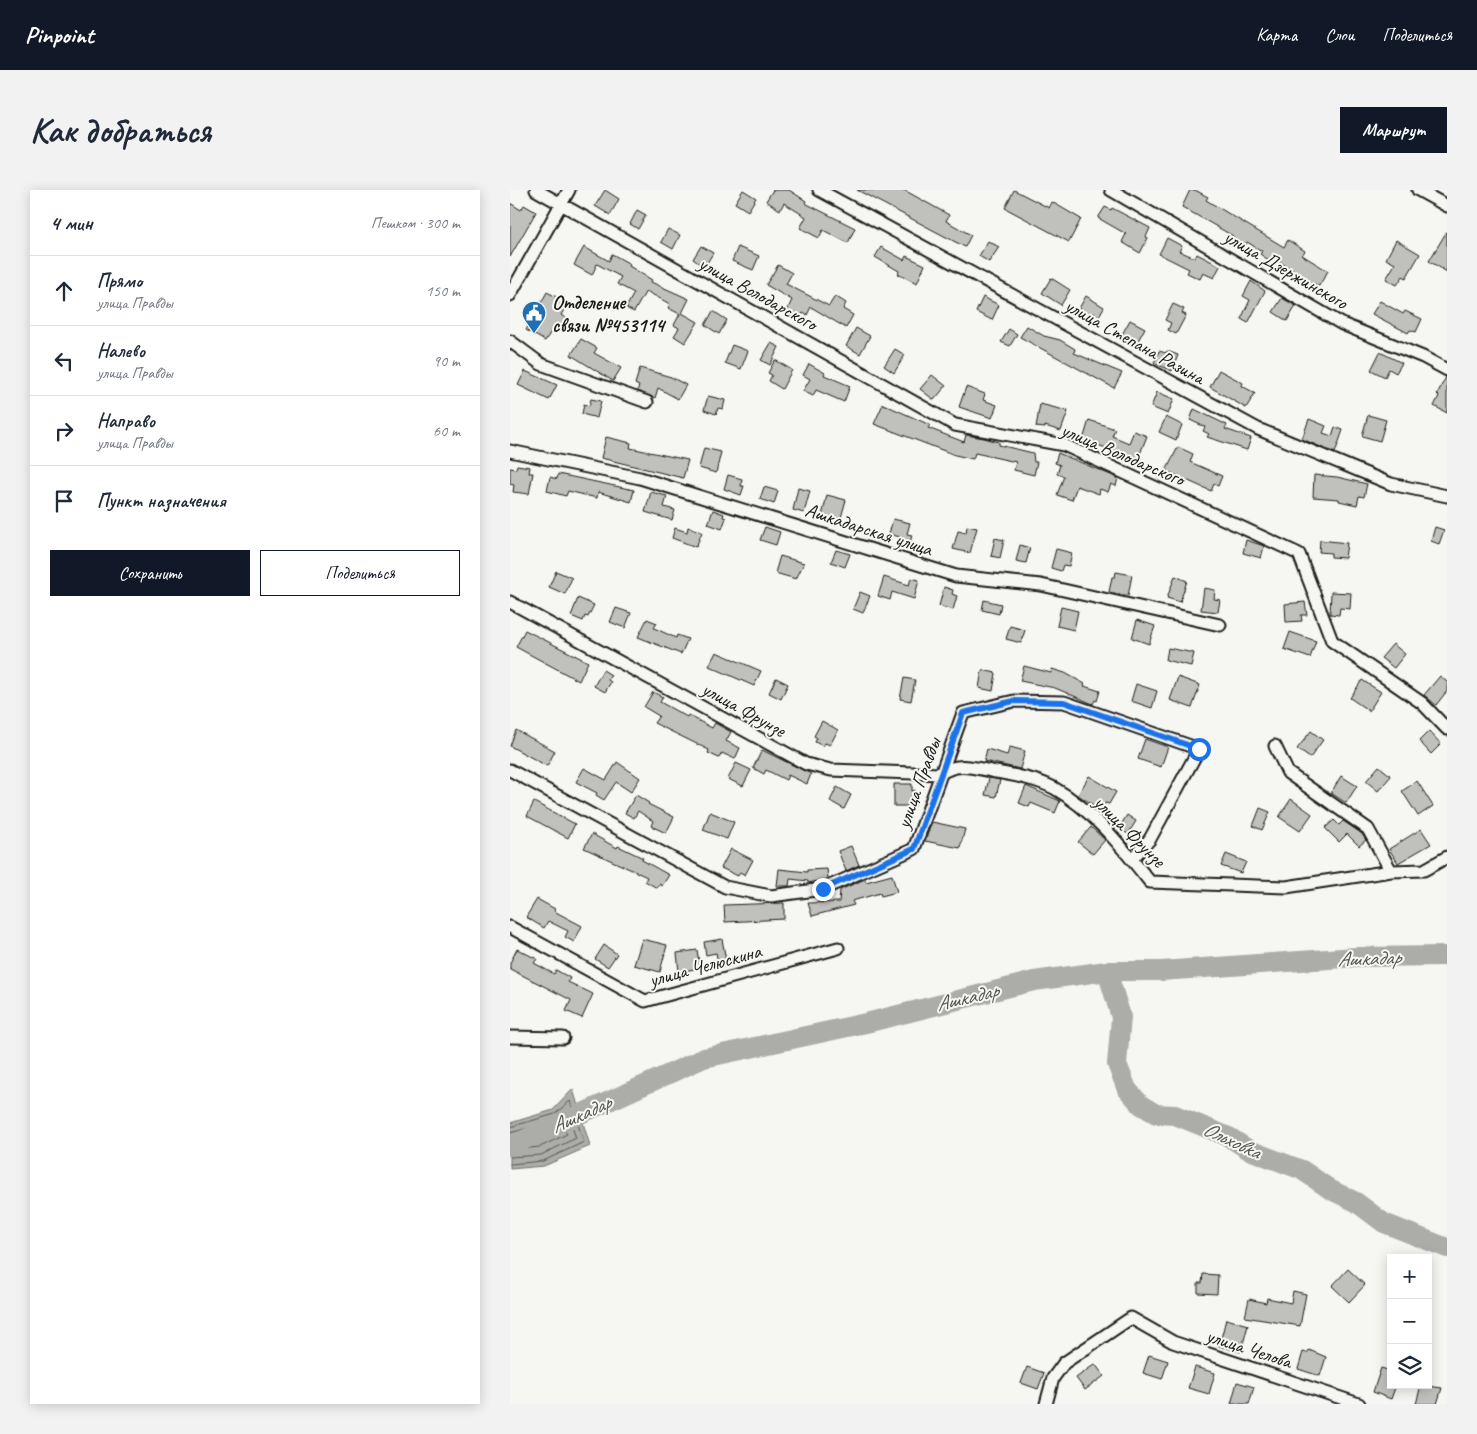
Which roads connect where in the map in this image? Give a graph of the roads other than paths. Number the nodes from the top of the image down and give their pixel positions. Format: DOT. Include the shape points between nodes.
graph roads {
  1 [pos="536,190"];
  2 [pos="569,190"];
  3 [pos="819,190"];
  4 [pos="1111,190"];
  5 [pos="1418,190"];
  6 [pos="561,204"];
  7 [pos="1447,206"];
  8 [pos="510,294"];
  9 [pos="510,340"];
  10 [pos="1447,370"];
  11 [pos="647,402"];
  12 [pos="510,451"];
  13 [pos="1447,496"];
  14 [pos="510,602"];
  15 [pos="1220,626"];
  16 [pos="1447,729"];
  17 [pos="1275,746"];
  18 [pos="510,770"];
  19 [pos="940,774"];
  20 [pos="1447,857"];
  21 [pos="1132,859"];
  22 [pos="1391,871"];
  23 [pos="510,927"];
  24 [pos="838,948"];
  25 [pos="510,1037"];
  26 [pos="563,1038"];
  27 [pos="1046,1404"];
  28 [pos="1359,1404"];
  1 -- 6 [label="street, улица Володарского"];
  2 -- 6 [label="street"];
  3 -- 13 [label="street, улица Степана Разина" via="1258,430 1391,484"];
  4 -- 10 [label="street, улица Дзержинского" via="1342,324"];
  5 -- 7 [label="street"];
  6 -- 8 [label="street"];
  6 -- 16 [label="street, улица Володарского" via="955,425 1064,445 1299,554 1332,640 1422,703"];
  9 -- 11 [label="street" via="541,364"];
  12 -- 15 [label="street, Ашкадарская улица" via="640,478 956,576 1041,585"];
  14 -- 19 [label="street, улица Фрунзе" via="806,764 831,770"];
  17 -- 22 [label="street" via="1288,773 1368,829"];
  18 -- 19 [label="street, улица Правды" via="725,887 771,896 823,889 914,849"];
  19 -- 21 [label="street, улица Фрунзе" via="950,766 966,767 1022,776 1054,788 1093,817"];
  19 -- 21 [label="street, улица Правды" via="963,713 1014,701 1064,702 1199,749 1150,838"];
  20 -- 22 [label="street, улица Фрунзе" via="1424,870"];
  21 -- 22 [label="street, улица Фрунзе" via="1150,882 1286,887"];
  23 -- 24 [label="street, улица Челюскина" via="645,1001"];
  25 -- 26 [label="street"];
  27 -- 28 [label="street, улица Челова" via="1053,1378 1064,1363 1131,1318 1173,1342"];
}
